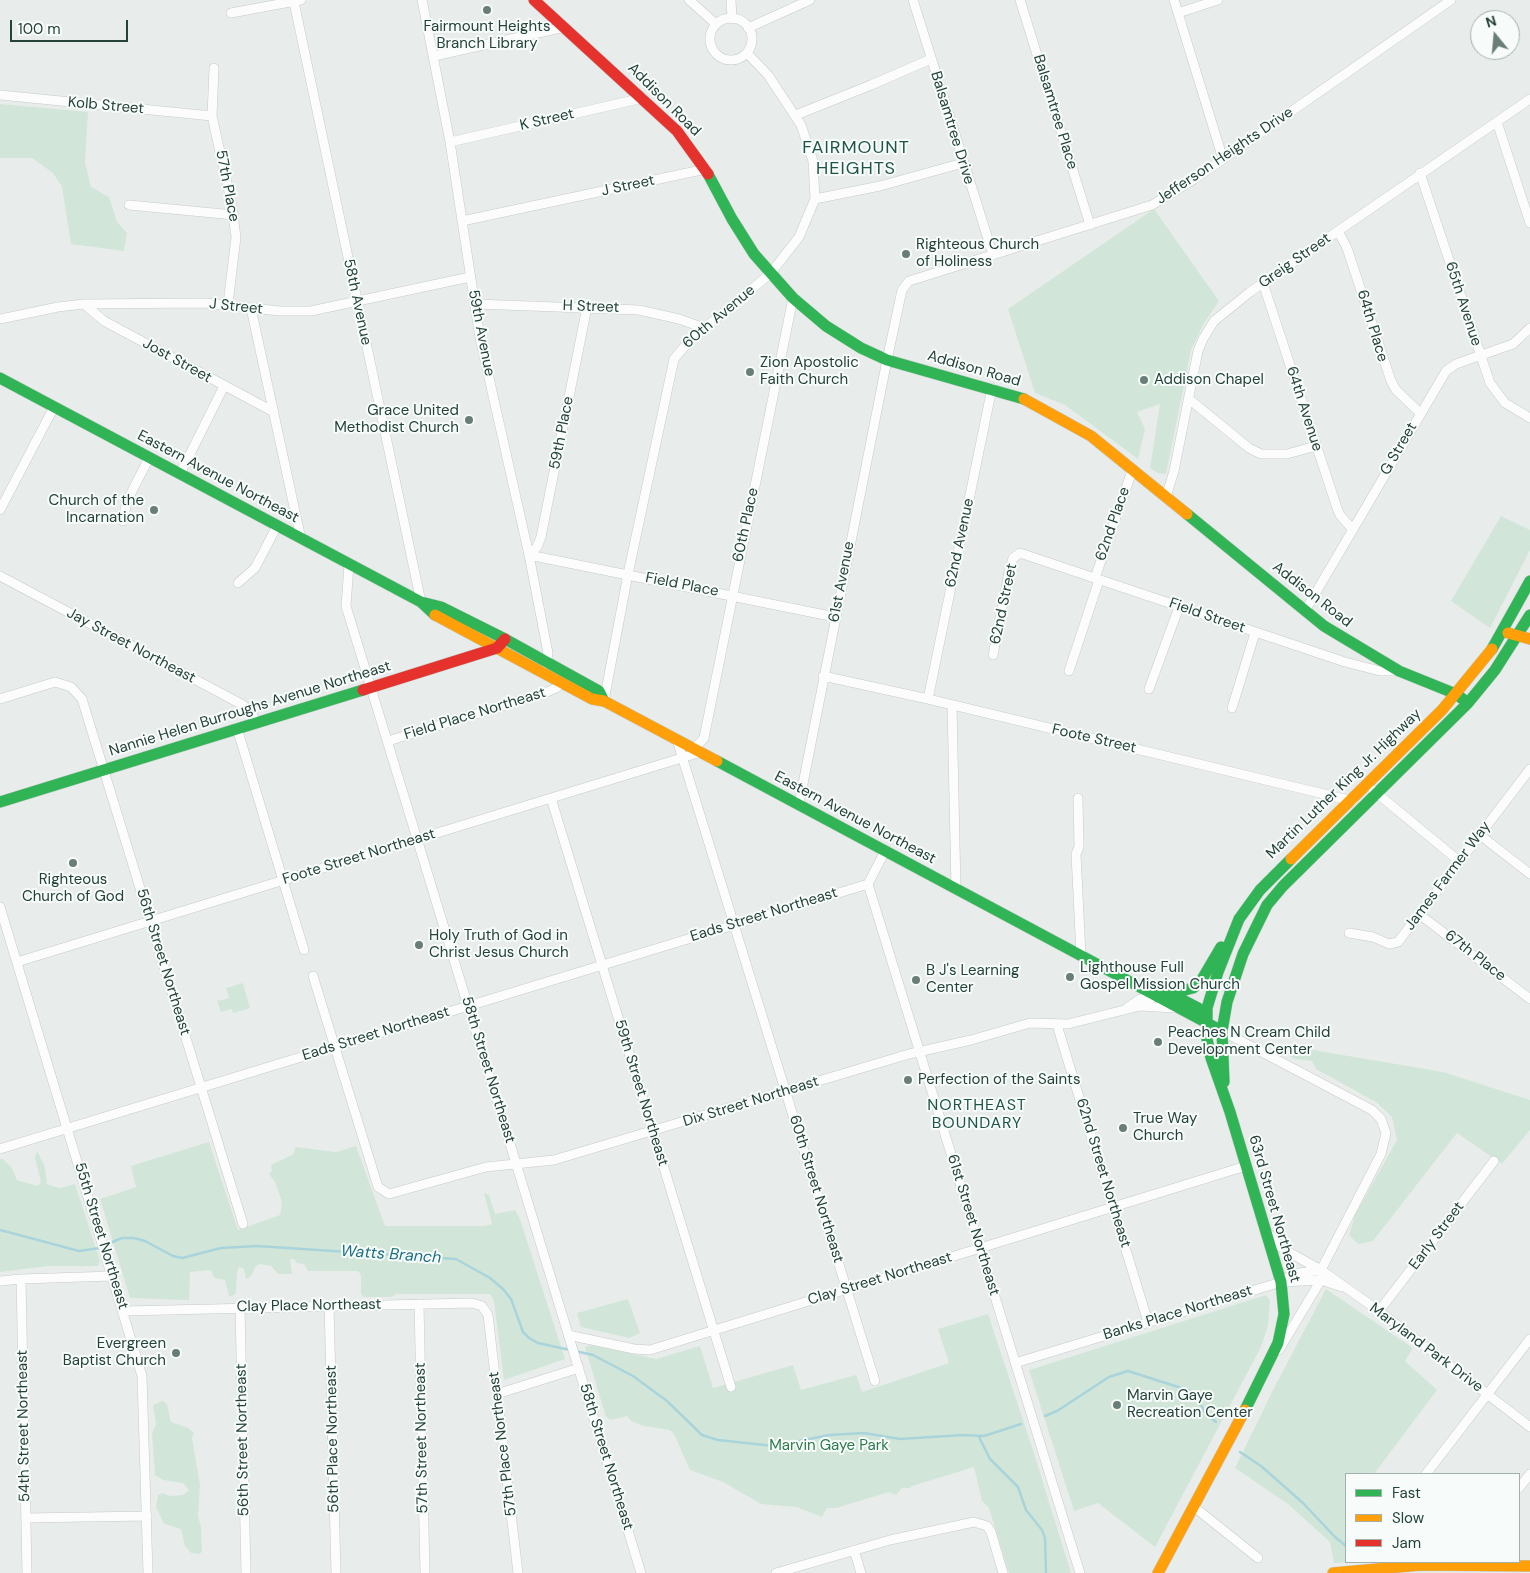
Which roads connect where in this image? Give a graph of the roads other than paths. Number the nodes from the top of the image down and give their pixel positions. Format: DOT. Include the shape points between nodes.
graph roads {
  1 [pos="422,0"];
  2 [pos="534,0"];
  3 [pos="689,0"];
  4 [pos="731,0"];
  5 [pos="810,0"];
  6 [pos="913,0"];
  7 [pos="1020,0"];
  8 [pos="1174,0"];
  9 [pos="1218,0"];
  10 [pos="1451,0"];
  11 [pos="298,1"];
  12 [pos="1178,13"];
  13 [pos="231,14"];
  14 [pos="732,18"];
  15 [pos="716,24"];
  16 [pos="565,27"];
  17 [pos="748,28"];
  18 [pos="747,53"];
  19 [pos="434,56"];
  20 [pos="931,59"];
  21 [pos="214,68"];
  22 [pos="0,96"];
  23 [pos="644,98"];
  24 [pos="1530,100"];
  25 [pos="796,115"];
  26 [pos="212,116"];
  27 [pos="1497,122"];
  28 [pos="450,142"];
  29 [pos="1223,159"];
  30 [pos="963,163"];
  31 [pos="706,169"];
  32 [pos="1420,173"];
  33 [pos="815,199"];
  34 [pos="128,205"];
  35 [pos="234,215"];
  36 [pos="462,222"];
  37 [pos="1530,223"];
  38 [pos="1090,225"];
  39 [pos="1338,231"];
  40 [pos="994,255"];
  41 [pos="770,274"];
  42 [pos="470,277"];
  43 [pos="1263,284"];
  44 [pos="793,298"];
  45 [pos="357,301"];
  46 [pos="84,304"];
  47 [pos="228,304"];
  48 [pos="475,304"];
  49 [pos="587,307"];
  50 [pos="251,308"];
  51 [pos="0,320"];
  52 [pos="704,328"];
  53 [pos="1530,328"];
  54 [pos="1480,356"];
  55 [pos="887,360"];
  56 [pos="0,378"];
  57 [pos="224,386"];
  58 [pos="992,388"];
  59 [pos="1189,399"];
  60 [pos="54,407"];
  61 [pos="274,412"];
  62 [pos="1420,413"];
  63 [pos="1530,418"];
  64 [pos="1316,446"];
  65 [pos="149,458"];
  66 [pos="1132,471"];
  67 [pos="180,474"];
  68 [pos="1166,497"];
  69 [pos="0,510"];
  70 [pos="123,521"];
  71 [pos="277,526"];
  72 [pos="1353,530"];
  73 [pos="301,539"];
  74 [pos="1017,554"];
  75 [pos="528,555"];
  76 [pos="349,565"];
  77 [pos="628,574"];
  78 [pos="0,576"];
  79 [pos="1097,579"];
  80 [pos="1530,580"];
  81 [pos="238,583"];
  82 [pos="732,595"];
  83 [pos="421,602"];
  84 [pos="1179,606"];
  85 [pos="1305,611"];
  86 [pos="1530,615"];
  87 [pos="835,617"];
  88 [pos="1503,632"];
  89 [pos="1255,633"];
  90 [pos="1517,636"];
  91 [pos="1530,639"];
  92 [pos="502,643"];
  93 [pos="993,655"];
  94 [pos="546,664"];
  95 [pos="1399,671"];
  96 [pos="1069,672"];
  97 [pos="823,676"];
  98 [pos="561,683"];
  99 [pos="371,688"];
  100 [pos="1149,689"];
  101 [pos="1456,694"];
  102 [pos="0,699"];
  103 [pos="928,699"];
  104 [pos="604,701"];
  105 [pos="1468,704"];
  106 [pos="952,705"];
  107 [pos="1232,708"];
  108 [pos="255,723"];
  109 [pos="237,728"];
  110 [pos="677,740"];
  111 [pos="388,741"];
  112 [pos="697,751"];
  113 [pos="683,758"];
  114 [pos="1530,769"];
  115 [pos="104,770"];
  116 [pos="1367,785"];
  117 [pos="1378,794"];
  118 [pos="551,798"];
  119 [pos="1078,798"];
  120 [pos="1351,800"];
  121 [pos="0,802"];
  122 [pos="799,804"];
  123 [pos="1362,809"];
  124 [pos="1480,835"];
  125 [pos="417,839"];
  126 [pos="885,851"];
  127 [pos="1459,861"];
  128 [pos="1530,874"];
  129 [pos="284,880"];
  130 [pos="868,884"];
  131 [pos="956,889"];
  132 [pos="0,907"];
  133 [pos="1419,914"];
  134 [pos="1239,919"];
  135 [pos="150,921"];
  136 [pos="734,924"];
  137 [pos="1349,933"];
  138 [pos="304,950"];
  139 [pos="1087,958"];
  140 [pos="17,962"];
  141 [pos="602,965"];
  142 [pos="312,976"];
  143 [pos="1172,994"];
  144 [pos="1158,996"];
  145 [pos="1530,999"];
  146 [pos="468,1005"];
  147 [pos="1126,1008"];
  148 [pos="1186,1012"];
  149 [pos="1206,1023"];
  150 [pos="1057,1025"];
  151 [pos="1222,1031"];
  152 [pos="335,1046"];
  153 [pos="919,1051"];
  154 [pos="201,1088"];
  155 [pos="785,1092"];
  156 [pos="1230,1112"];
  157 [pos="68,1128"];
  158 [pos="653,1132"];
  159 [pos="0,1149"];
  160 [pos="1494,1161"];
  161 [pos="516,1164"];
  162 [pos="1246,1166"];
  163 [pos="1114,1207"];
  164 [pos="243,1224"];
  165 [pos="1264,1224"];
  166 [pos="980,1248"];
  167 [pos="1321,1270"];
  168 [pos="113,1276"];
  169 [pos="21,1279"];
  170 [pos="1321,1280"];
  171 [pos="0,1282"];
  172 [pos="1281,1282"];
  173 [pos="1342,1287"];
  174 [pos="847,1289"];
  175 [pos="419,1304"];
  176 [pos="329,1305"];
  177 [pos="240,1308"];
  178 [pos="124,1311"];
  179 [pos="1379,1311"];
  180 [pos="488,1315"];
  181 [pos="1148,1322"];
  182 [pos="714,1329"];
  183 [pos="570,1338"];
  184 [pos="1530,1339"];
  185 [pos="1016,1363"];
  186 [pos="578,1365"];
  187 [pos="1266,1371"];
  188 [pos="874,1381"];
  189 [pos="731,1387"];
  190 [pos="497,1394"];
  191 [pos="1488,1394"];
  192 [pos="1530,1427"];
  193 [pos="1427,1473"];
  194 [pos="1530,1474"];
  195 [pos="1520,1487"];
  196 [pos="1193,1506"];
  197 [pos="147,1516"];
  198 [pos="26,1518"];
  199 [pos="854,1550"];
  200 [pos="1167,1556"];
  201 [pos="1258,1558"];
  202 [pos="1445,1563"];
  203 [pos="1460,1563"];
  204 [pos="1478,1563"];
  205 [pos="1530,1566"];
  206 [pos="27,1573"];
  207 [pos="148,1573"];
  208 [pos="246,1573"];
  209 [pos="336,1573"];
  210 [pos="425,1573"];
  211 [pos="518,1573"];
  212 [pos="641,1573"];
  213 [pos="776,1573"];
  214 [pos="861,1573"];
  215 [pos="1003,1573"];
  216 [pos="1080,1573"];
  217 [pos="1158,1573"];
  218 [pos="1170,1573"];
  219 [pos="1332,1573"];
  220 [pos="1452,1573"];
  1 -- 19 [label="street, 59th Avenue"];
  2 -- 16 [label="main road, Addison Road"];
  3 -- 15 [label="street"];
  4 -- 14 [label="street"];
  5 -- 17 [label="street"];
  6 -- 20 [label="street, Balsamtree Drive"];
  7 -- 38 [label="street, Balsamtree Place"];
  8 -- 12 [label="street"];
  9 -- 12 [label="street"];
  10 -- 29 [label="street, Jefferson Heights Drive"];
  11 -- 13 [label="street"];
  11 -- 45 [label="street, 58th Avenue"];
  12 -- 29 [label="street"];
  14 -- 15 [label="street"];
  14 -- 17 [label="street"];
  15 -- 18 [label="street" via="710,38 718,56 729,60"];
  16 -- 19 [label="street"];
  16 -- 23 [label="main road, Addison Road"];
  17 -- 18 [label="street" via="752,38"];
  18 -- 25 [label="street, 60th Avenue" via="768,75"];
  19 -- 28 [label="street, 59th Avenue"];
  20 -- 25 [label="street"];
  20 -- 30 [label="street, Balsamtree Drive"];
  21 -- 26 [label="street, 57th Place"];
  22 -- 26 [label="street, Kolb Street"];
  23 -- 28 [label="street, K Street"];
  23 -- 31 [label="main road, Addison Road" via="677,131"];
  24 -- 27 [label="street, Greig Street"];
  25 -- 33 [label="street, 60th Avenue" via="810,150"];
  26 -- 35 [label="street, 57th Place"];
  27 -- 32 [label="street, Greig Street"];
  27 -- 37 [label="street"];
  28 -- 36 [label="street, 59th Avenue"];
  29 -- 38 [label="street, Jefferson Heights Drive" via="1152,205"];
  30 -- 33 [label="street" via="872,188"];
  30 -- 40 [label="street, Balsamtree Drive"];
  31 -- 36 [label="street, J Street"];
  31 -- 41 [label="main road, Addison Road" via="746,242"];
  32 -- 39 [label="street, Greig Street"];
  32 -- 54 [label="street, 65th Avenue"];
  33 -- 41 [label="street, 60th Avenue" via="799,237"];
  34 -- 35 [label="street"];
  35 -- 47 [label="street, 57th Place" via="236,247"];
  36 -- 42 [label="street, 59th Avenue"];
  38 -- 40 [label="street, Jefferson Heights Drive"];
  39 -- 43 [label="street, Greig Street"];
  39 -- 62 [label="street, 64th Place" via="1391,382"];
  40 -- 55 [label="street, Jefferson Heights Drive" via="909,281 902,290"];
  41 -- 44 [label="main road, Addison Road"];
  41 -- 52 [label="street, 60th Avenue"];
  42 -- 45 [label="street, J Street"];
  42 -- 48 [label="street, 59th Avenue"];
  43 -- 59 [label="street, Greig Street" via="1209,327 1198,351"];
  43 -- 64 [label="street, 64th Avenue"];
  44 -- 55 [label="main road, Addison Road" via="835,333"];
  44 -- 82 [label="street, 60th Place"];
  45 -- 50 [label="street, J Street" via="312,311"];
  45 -- 83 [label="street, 58th Avenue"];
  46 -- 47 [label="street, J Street"];
  46 -- 51 [label="street, J Street"];
  46 -- 57 [label="street, Jost Street" via="104,321"];
  47 -- 50 [label="street, J Street"];
  48 -- 49 [label="street, H Street"];
  48 -- 75 [label="street, 59th Avenue"];
  49 -- 52 [label="street, H Street" via="647,311"];
  49 -- 75 [label="street, 59th Place" via="540,537"];
  50 -- 61 [label="street"];
  52 -- 77 [label="street, 60th Avenue" via="674,359"];
  53 -- 54 [label="street, G Street" via="1513,344"];
  54 -- 62 [label="street, G Street" via="1446,371"];
  54 -- 63 [label="street, 65th Avenue" via="1499,397"];
  55 -- 58 [label="main road, Addison Road"];
  55 -- 87 [label="street, 61st Avenue"];
  56 -- 60 [label="main road, Eastern Avenue Northeast"];
  57 -- 61 [label="street, Jost Street"];
  57 -- 67 [label="street"];
  58 -- 66 [label="main road, Addison Road" via="1034,403 1062,418 1091,436"];
  58 -- 103 [label="street, 62nd Avenue"];
  59 -- 64 [label="street" via="1249,448 1261,454 1287,454"];
  59 -- 68 [label="street, Greig Street"];
  60 -- 65 [label="main road, Eastern Avenue Northeast"];
  60 -- 69 [label="street"];
  61 -- 73 [label="street"];
  62 -- 72 [label="street, G Street"];
  64 -- 72 [label="street, 64th Avenue" via="1340,515"];
  65 -- 67 [label="main road, Eastern Avenue Northeast"];
  65 -- 70 [label="street" via="127,501"];
  66 -- 68 [label="main road, Addison Road"];
  66 -- 79 [label="street, 62nd Place"];
  67 -- 71 [label="main road, Eastern Avenue Northeast"];
  68 -- 85 [label="main road, Addison Road"];
  71 -- 73 [label="main road, Eastern Avenue Northeast"];
  71 -- 81 [label="street" via="255,568"];
  72 -- 85 [label="street, G Street"];
  73 -- 76 [label="main road, Eastern Avenue Northeast"];
  74 -- 79 [label="street, Field Street" via="1026,554"];
  74 -- 93 [label="street, 62nd Street" via="1009,572"];
  75 -- 77 [label="street, Field Place"];
  75 -- 94 [label="street, 59th Avenue" via="548,653"];
  76 -- 83 [label="main road, Eastern Avenue Northeast"];
  76 -- 99 [label="street, 58th Street Northeast" via="346,606"];
  77 -- 82 [label="street, Field Place"];
  77 -- 104 [label="street, 60th Avenue"];
  78 -- 108 [label="street, Jay Street Northeast" via="243,705 252,713"];
  79 -- 84 [label="street, Field Street"];
  79 -- 96 [label="street, 62nd Place"];
  80 -- 88 [label="main road, Martin Luther King Jr. Highway"];
  82 -- 87 [label="street, Field Place"];
  82 -- 112 [label="street, 60th Place" via="704,738"];
  83 -- 92 [label="main road, Eastern Avenue Northeast" via="435,615"];
  84 -- 89 [label="street, Field Street"];
  84 -- 100 [label="street"];
  85 -- 95 [label="main road, Addison Road" via="1345,640"];
  86 -- 90 [label="main road, Martin Luther King Jr. Highway"];
  87 -- 97 [label="street, 61st Avenue"];
  88 -- 90 [label="main road"];
  88 -- 101 [label="main road, Martin Luther King Jr. Highway" via="1482,664"];
  89 -- 95 [label="street, Field Street" via="1361,667"];
  89 -- 107 [label="street"];
  90 -- 91 [label="main road"];
  90 -- 105 [label="main road, Martin Luther King Jr. Highway"];
  92 -- 94 [label="main road, Eastern Avenue Northeast"];
  92 -- 98 [label="main road, Eastern Avenue Northeast"];
  92 -- 99 [label="main road, Nannie Helen Burroughs Avenue Northeast"];
  94 -- 104 [label="main road, Eastern Avenue Northeast" via="599,691"];
  95 -- 101 [label="main road, Addison Road"];
  97 -- 103 [label="street, Foote Street"];
  97 -- 122 [label="street, 61st Avenue"];
  98 -- 104 [label="main road, Eastern Avenue Northeast" via="592,699"];
  98 -- 111 [label="street, Field Place Northeast" via="545,693"];
  99 -- 108 [label="main road, Nannie Helen Burroughs Avenue Northeast"];
  99 -- 111 [label="street, 58th Street Northeast"];
  101 -- 105 [label="main road, Addison Road"];
  101 -- 116 [label="main road, Martin Luther King Jr. Highway"];
  102 -- 115 [label="street, 56th Street Northeast" via="55,682 71,687 83,701"];
  103 -- 106 [label="street, Foote Street"];
  104 -- 110 [label="main road, Eastern Avenue Northeast"];
  105 -- 117 [label="main road, Martin Luther King Jr. Highway"];
  106 -- 120 [label="street, Foote Street"];
  106 -- 131 [label="street"];
  108 -- 109 [label="main road, Nannie Helen Burroughs Avenue Northeast"];
  109 -- 115 [label="main road, Nannie Helen Burroughs Avenue Northeast"];
  109 -- 129 [label="street"];
  110 -- 112 [label="main road, Eastern Avenue Northeast"];
  110 -- 113 [label="street, 60th Street Northeast"];
  111 -- 125 [label="street, 58th Street Northeast"];
  112 -- 113 [label="street, Foote Street Northeast"];
  112 -- 122 [label="main road, Eastern Avenue Northeast"];
  113 -- 118 [label="street, Foote Street Northeast"];
  113 -- 136 [label="street, 60th Street Northeast"];
  114 -- 124 [label="street, James Farmer Way"];
  115 -- 121 [label="main road, Nannie Helen Burroughs Avenue Northeast"];
  115 -- 135 [label="street, 56th Street Northeast"];
  116 -- 117 [label="street"];
  116 -- 120 [label="main road, Martin Luther King Jr. Highway"];
  117 -- 123 [label="main road, Martin Luther King Jr. Highway"];
  117 -- 127 [label="street"];
  118 -- 125 [label="street, Foote Street Northeast"];
  118 -- 141 [label="street, 59th Street Northeast"];
  119 -- 139 [label="street" via="1079,847 1076,854"];
  120 -- 123 [label="street, Foote Street"];
  120 -- 134 [label="main road, Martin Luther King Jr. Highway" via="1275,872"];
  122 -- 126 [label="main road, Eastern Avenue Northeast"];
  123 -- 151 [label="main road, Martin Luther King Jr. Highway" via="1267,905 1243,954 1227,1002"];
  124 -- 127 [label="street, James Farmer Way"];
  124 -- 128 [label="street"];
  125 -- 129 [label="street, Foote Street Northeast"];
  125 -- 146 [label="street, 58th Street Northeast"];
  126 -- 130 [label="street"];
  126 -- 131 [label="main road, Eastern Avenue Northeast"];
  127 -- 133 [label="street, James Farmer Way"];
  129 -- 135 [label="street, Foote Street Northeast"];
  129 -- 138 [label="street"];
  130 -- 136 [label="street, Eads Street Northeast"];
  130 -- 153 [label="street, 61st Street Northeast"];
  131 -- 139 [label="main road, Eastern Avenue Northeast"];
  132 -- 140 [label="street, 55th Street Northeast"];
  133 -- 137 [label="street, James Farmer Way" via="1395,944"];
  133 -- 145 [label="street, 67th Place"];
  134 -- 143 [label="main road" via="1201,980 1193,988"];
  134 -- 149 [label="main road, Martin Luther King Jr. Highway" via="1211,994"];
  135 -- 140 [label="street, Foote Street Northeast"];
  135 -- 154 [label="street, 56th Street Northeast"];
  136 -- 141 [label="street, Eads Street Northeast"];
  136 -- 155 [label="street, 60th Street Northeast"];
  139 -- 143 [label="main road, Eastern Avenue Northeast" via="1108,961"];
  139 -- 144 [label="main road, Eastern Avenue Northeast"];
  140 -- 157 [label="street, 55th Street Northeast"];
  141 -- 146 [label="street, Eads Street Northeast"];
  141 -- 158 [label="street, 59th Street Northeast"];
  142 -- 152 [label="street"];
  143 -- 144 [label="main road"];
  143 -- 149 [label="main road, Eastern Avenue Northeast" via="1198,1008"];
  144 -- 147 [label="street, Dix Street Northeast" via="1140,999"];
  144 -- 148 [label="main road, Eastern Avenue Northeast"];
  146 -- 152 [label="street, Eads Street Northeast"];
  146 -- 161 [label="street, 58th Street Northeast"];
  147 -- 148 [label="street, Dix Street Northeast" via="1169,1007"];
  147 -- 150 [label="street, Dix Street Northeast"];
  148 -- 149 [label="main road, Eastern Avenue Northeast"];
  149 -- 151 [label="main road, Eastern Avenue Northeast"];
  149 -- 156 [label="main road, 63rd Street Northeast" via="1211,1058"];
  150 -- 153 [label="street, Dix Street Northeast" via="1030,1023"];
  150 -- 163 [label="street, 62nd Street Northeast"];
  151 -- 156 [label="main road, 63rd Street Northeast" via="1222,1068"];
  151 -- 167 [label="street, Eastern Avenue Northeast" via="1377,1114 1384,1124 1386,1134 1381,1154"];
  152 -- 154 [label="street, Eads Street Northeast"];
  152 -- 161 [label="street, Dix Street Northeast" via="378,1187 385,1194 467,1171"];
  153 -- 155 [label="street, Dix Street Northeast"];
  153 -- 166 [label="street, 61st Street Northeast"];
  154 -- 157 [label="street, Eads Street Northeast"];
  154 -- 164 [label="street, 56th Street Northeast"];
  155 -- 158 [label="street, Dix Street Northeast"];
  155 -- 174 [label="street, 60th Street Northeast"];
  156 -- 162 [label="main road, 63rd Street Northeast"];
  157 -- 159 [label="street, Eads Street Northeast"];
  157 -- 168 [label="street, 55th Street Northeast"];
  158 -- 161 [label="street, Dix Street Northeast" via="554,1160"];
  158 -- 182 [label="street, 59th Street Northeast"];
  160 -- 179 [label="street, Early Street"];
  161 -- 183 [label="street, 58th Street Northeast"];
  162 -- 163 [label="street, Clay Street Northeast"];
  162 -- 165 [label="main road, 63rd Street Northeast"];
  163 -- 166 [label="street, Clay Street Northeast"];
  163 -- 181 [label="street, 62nd Street Northeast"];
  165 -- 167 [label="street, Maryland Park Drive" via="1283,1249"];
  165 -- 172 [label="main road, 63rd Street Northeast"];
  166 -- 174 [label="street, Clay Street Northeast"];
  166 -- 185 [label="street, 61st Street Northeast"];
  167 -- 170 [label="street"];
  167 -- 172 [label="street" via="1293,1274"];
  167 -- 173 [label="street, Maryland Park Drive"];
  168 -- 169 [label="street"];
  168 -- 178 [label="street, 55th Street Northeast"];
  169 -- 171 [label="street"];
  169 -- 198 [label="street, 54th Street Northeast"];
  170 -- 172 [label="street, Banks Place Northeast"];
  170 -- 173 [label="street, Banks Place Northeast"];
  170 -- 187 [label="street"];
  172 -- 181 [label="street, Banks Place Northeast"];
  172 -- 187 [label="main road, 63rd Street Northeast" via="1284,1300 1282,1328"];
  173 -- 179 [label="street, Maryland Park Drive"];
  174 -- 182 [label="street, Clay Street Northeast"];
  174 -- 188 [label="street, 60th Street Northeast"];
  175 -- 176 [label="street, Clay Place Northeast"];
  175 -- 180 [label="street, Clay Place Northeast" via="472,1303 486,1310"];
  175 -- 210 [label="street, 57th Street Northeast"];
  176 -- 177 [label="street, Clay Place Northeast"];
  176 -- 209 [label="street, 56th Place Northeast"];
  177 -- 178 [label="street, Clay Place Northeast"];
  177 -- 208 [label="street, 56th Street Northeast"];
  178 -- 197 [label="street, 55th Street Northeast" via="143,1381"];
  179 -- 191 [label="street, Maryland Park Drive"];
  180 -- 190 [label="street, 57th Place Northeast"];
  181 -- 185 [label="street, Banks Place Northeast"];
  182 -- 183 [label="street, Clay Street Northeast" via="650,1350"];
  182 -- 189 [label="street, 59th Street Northeast"];
  183 -- 186 [label="street, 58th Street Northeast"];
  184 -- 191 [label="street"];
  185 -- 216 [label="street, 61st Street Northeast"];
  186 -- 190 [label="street"];
  186 -- 212 [label="street, 58th Street Northeast"];
  187 -- 196 [label="main road, 63rd Street Northeast"];
  190 -- 211 [label="street, 57th Place Northeast"];
  191 -- 192 [label="street, Maryland Park Drive"];
  191 -- 193 [label="street"];
  194 -- 195 [label="street"];
  196 -- 200 [label="main road, 63rd Street Northeast"];
  196 -- 201 [label="street"];
  197 -- 198 [label="street"];
  197 -- 207 [label="street, 55th Street Northeast"];
  198 -- 206 [label="street, 54th Street Northeast"];
  199 -- 213 [label="street"];
  199 -- 214 [label="street"];
  199 -- 215 [label="street" via="981,1523 991,1532"];
  200 -- 217 [label="main road, 63rd Street Northeast"];
  200 -- 218 [label="main road"];
  202 -- 219 [label="main road"];
  203 -- 220 [label="main road"];
  204 -- 205 [label="main road"];
}
